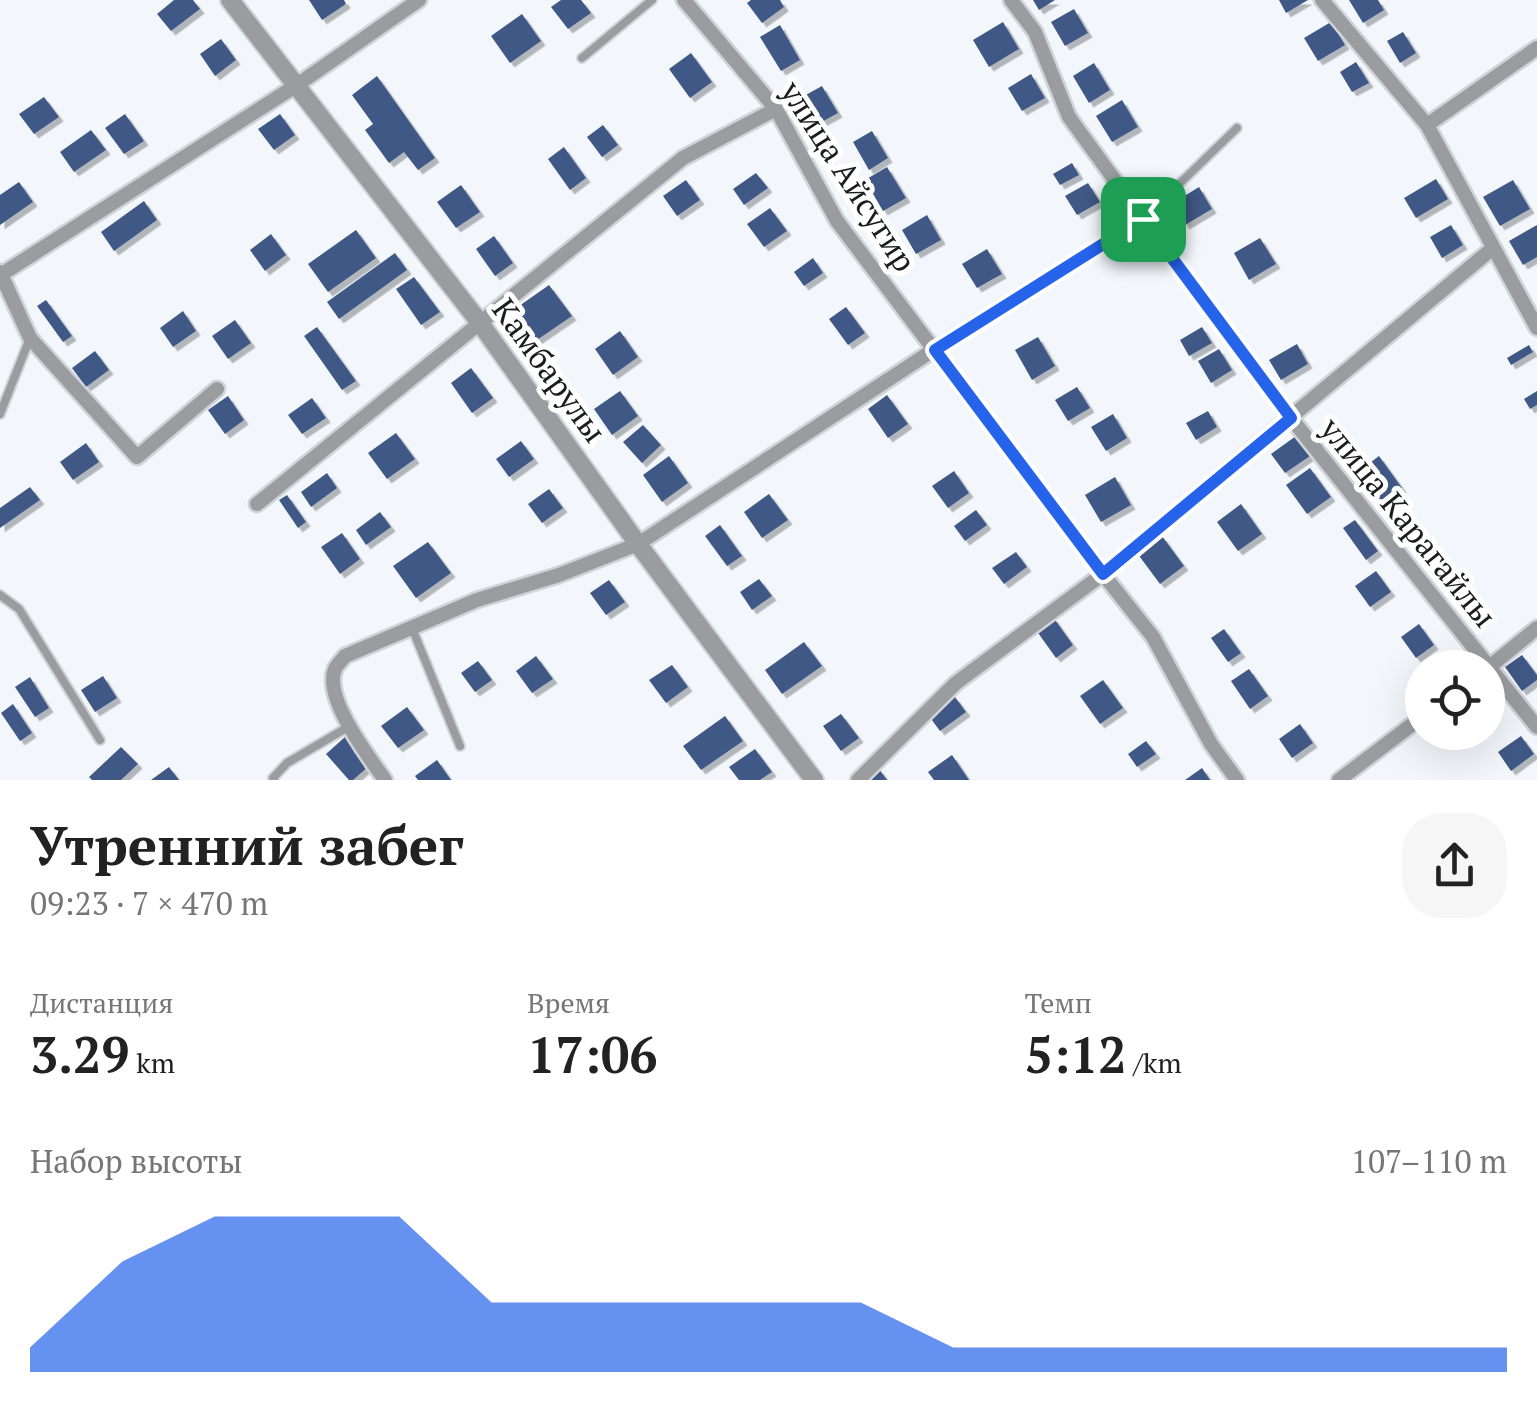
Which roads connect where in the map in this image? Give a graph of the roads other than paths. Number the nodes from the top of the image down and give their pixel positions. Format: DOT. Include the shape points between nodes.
graph roads {
  1 [pos="230,0"];
  2 [pos="419,0"];
  3 [pos="652,0"];
  4 [pos="684,0"];
  5 [pos="1011,0"];
  6 [pos="1322,0"];
  7 [pos="1537,48"];
  8 [pos="582,58"];
  9 [pos="298,85"];
  10 [pos="776,109"];
  11 [pos="1426,126"];
  12 [pos="1237,128"];
  13 [pos="1143,219"];
  14 [pos="1493,248"];
  15 [pos="1,273"];
  16 [pos="480,324"];
  17 [pos="1537,328"];
  18 [pos="30,338"];
  19 [pos="935,350"];
  20 [pos="217,390"];
  21 [pos="0,414"];
  22 [pos="1291,418"];
  23 [pos="257,504"];
  24 [pos="638,544"];
  25 [pos="1103,574"];
  26 [pos="0,595"];
  27 [pos="412,628"];
  28 [pos="1537,628"];
  29 [pos="1475,650"];
  30 [pos="1505,654"];
  31 [pos="1505,687"];
  32 [pos="348,727"];
  33 [pos="1537,727"];
  34 [pos="1405,730"];
  35 [pos="100,740"];
  36 [pos="460,746"];
  37 [pos="274,780"];
  38 [pos="385,780"];
  39 [pos="814,780"];
  40 [pos="858,780"];
  41 [pos="1237,780"];
  42 [pos="1339,780"];
  1 -- 9 [label="street, Камбарулы"];
  2 -- 9 [label="street"];
  3 -- 8 [label="lane"];
  4 -- 10 [label="street, улица Айсугир"];
  5 -- 13 [label="street, улица Карагайлы" via="1035,32 1070,116"];
  6 -- 11 [label="street"];
  7 -- 11 [label="street"];
  9 -- 15 [label="street"];
  9 -- 16 [label="street, Камбарулы"];
  10 -- 16 [label="street" via="683,158"];
  10 -- 19 [label="street, улица Айсугир" via="838,222"];
  11 -- 14 [label="street"];
  12 -- 13 [label="lane"];
  13 -- 19 [label="street"];
  13 -- 22 [label="street, улица Карагайлы"];
  14 -- 17 [label="street"];
  14 -- 22 [label="street"];
  15 -- 18 [label="street"];
  16 -- 23 [label="street"];
  16 -- 24 [label="street, Камбарулы"];
  18 -- 20 [label="street" via="137,457"];
  18 -- 21 [label="lane"];
  19 -- 24 [label="street"];
  19 -- 25 [label="street, улица Айсугир"];
  22 -- 25 [label="street"];
  22 -- 29 [label="street, улица Карагайлы"];
  24 -- 27 [label="street"];
  24 -- 39 [label="street, Камбарулы"];
  25 -- 40 [label="street" via="956,683"];
  25 -- 41 [label="street, улица Айсугир" via="1153,637"];
  26 -- 35 [label="lane" via="19,608"];
  27 -- 32 [label="street" via="345,656 335,668 332,684"];
  27 -- 36 [label="lane"];
  28 -- 30 [label="street"];
  31 -- 33 [label="street, улица Карагайлы"];
  32 -- 37 [label="lane" via="287,763"];
  32 -- 38 [label="street"];
  34 -- 42 [label="street"];
}
